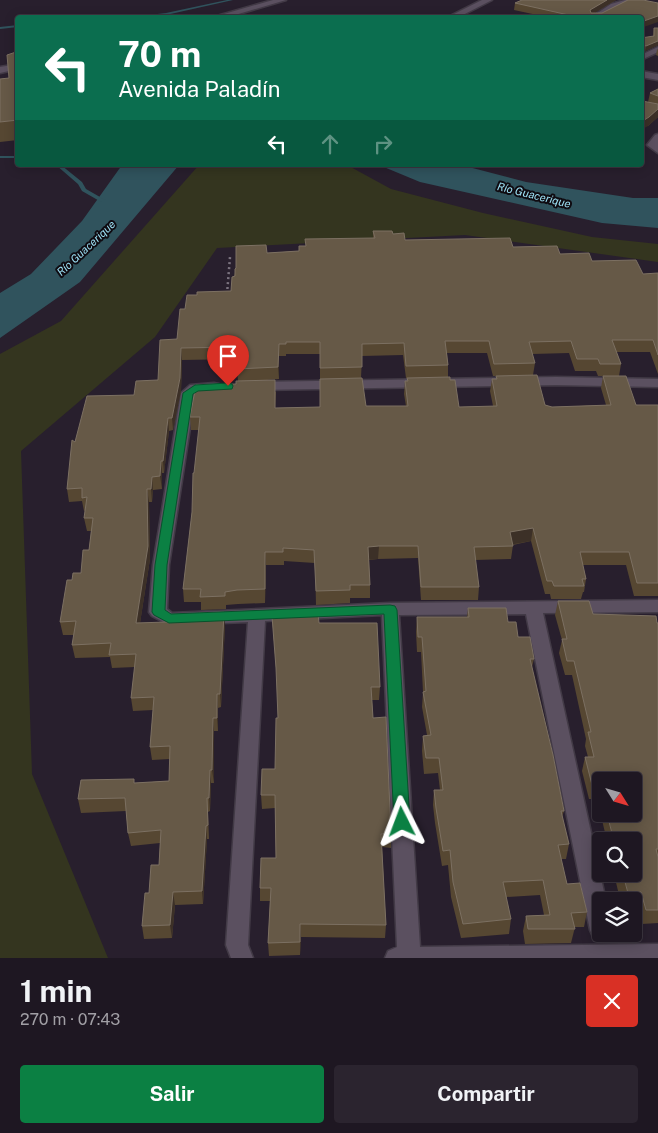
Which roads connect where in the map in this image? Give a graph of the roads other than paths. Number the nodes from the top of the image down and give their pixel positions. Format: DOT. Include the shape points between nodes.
graph roads {
  1 [pos="282,0"];
  2 [pos="488,0"];
  3 [pos="632,0"];
  4 [pos="225,15"];
  5 [pos="456,15"];
  6 [pos="599,15"];
  7 [pos="658,49"];
  8 [pos="644,56"];
  9 [pos="15,67"];
  10 [pos="0,70"];
  11 [pos="644,76"];
  12 [pos="658,77"];
  13 [pos="658,137"];
  14 [pos="658,150"];
  15 [pos="658,383"];
  16 [pos="658,606"];
  17 [pos="533,607"];
  18 [pos="390,610"];
  19 [pos="257,615"];
  20 [pos="594,892"];
  21 [pos="604,942"];
  22 [pos="607,955"];
  23 [pos="658,955"];
  24 [pos="242,958"];
  25 [pos="403,958"];
  1 -- 4 [label="street"];
  2 -- 5 [label="street"];
  3 -- 6 [label="street"];
  7 -- 8 [label="street"];
  9 -- 10 [label="street"];
  11 -- 12 [label="street"];
  13 -- 14 [label="street" via="652,145"];
  15 -- 19 [label="street" via="556,381 195,388 188,393 161,565 158,612 169,619"];
  16 -- 17 [label="street"];
  17 -- 18 [label="street"];
  17 -- 20 [label="street"];
  18 -- 19 [label="street"];
  18 -- 25 [label="street"];
  19 -- 24 [label="street" via="237,945"];
  21 -- 22 [label="street"];
  22 -- 23 [label="street"];
  22 -- 25 [label="street"];
}
